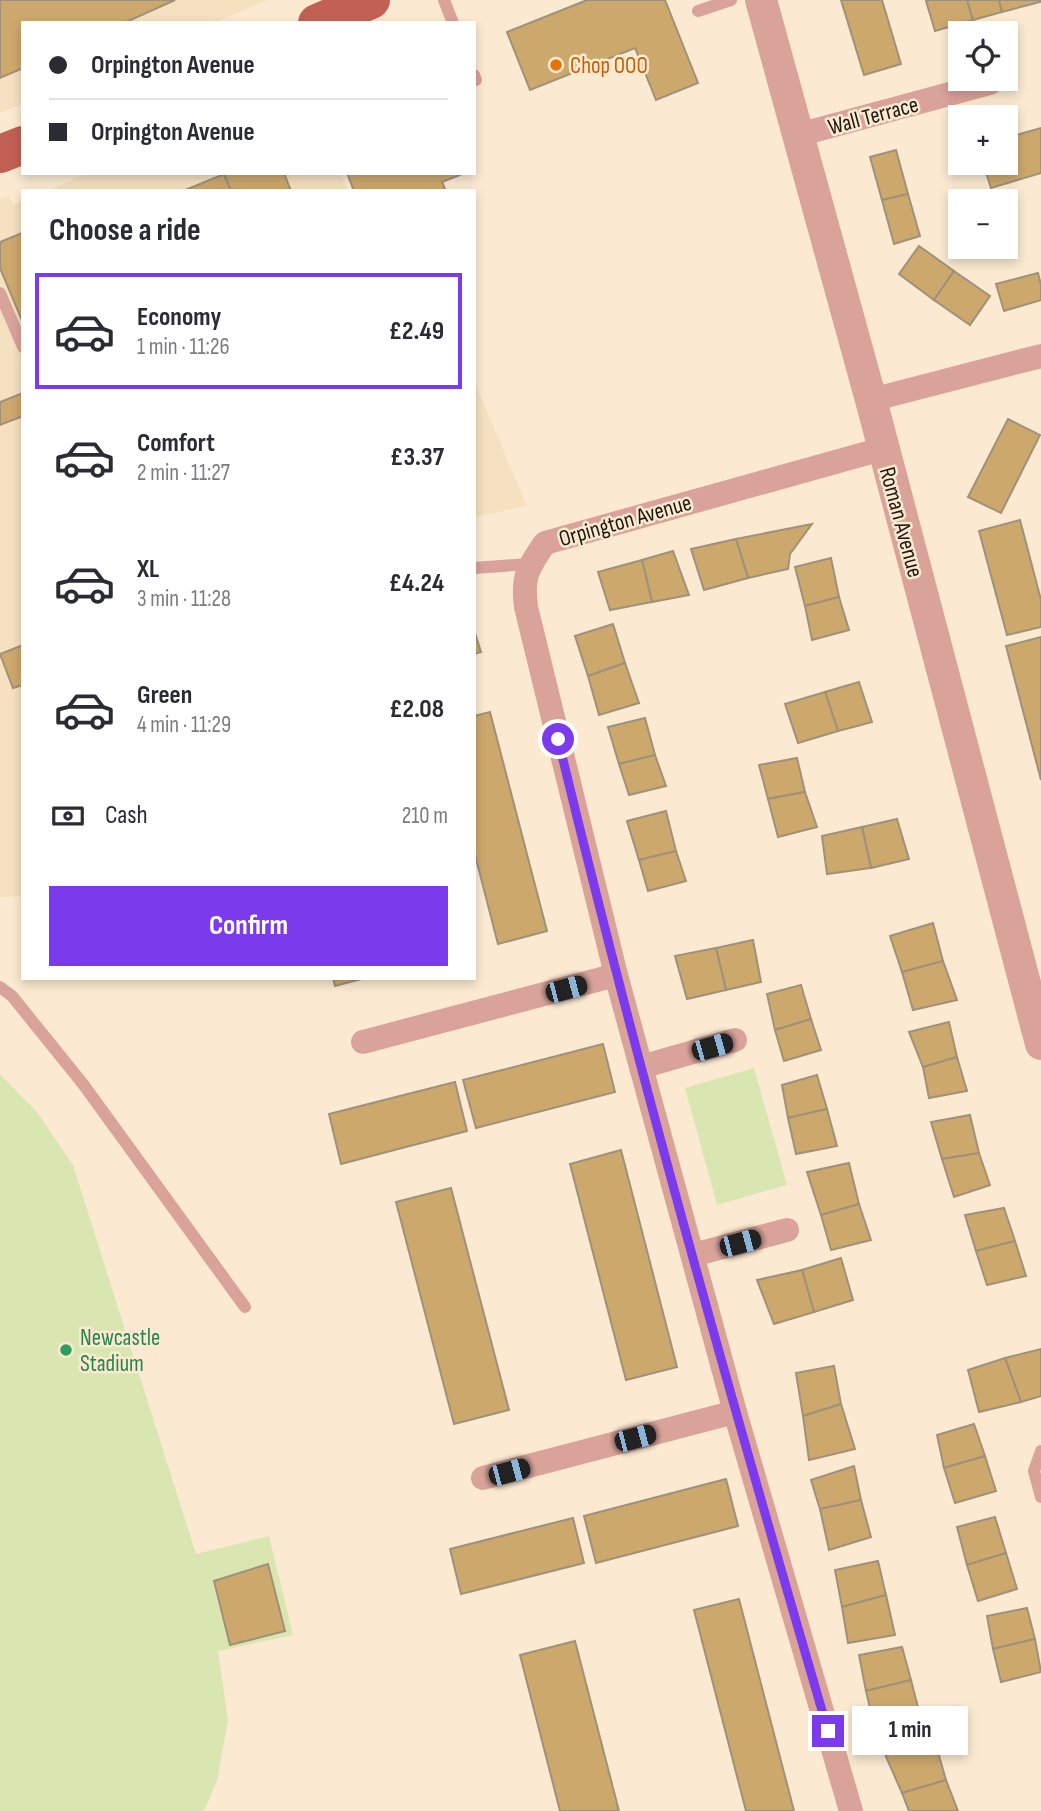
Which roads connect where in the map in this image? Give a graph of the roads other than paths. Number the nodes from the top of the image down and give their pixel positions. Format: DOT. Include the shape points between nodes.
graph roads {
  1 [pos="371,0"];
  2 [pos="444,0"];
  3 [pos="731,0"];
  4 [pos="761,0"];
  5 [pos="698,11"];
  6 [pos="322,21"];
  7 [pos="452,21"];
  8 [pos="960,91"];
  9 [pos="797,135"];
  10 [pos="21,146"];
  11 [pos="0,154"];
  12 [pos="0,293"];
  13 [pos="21,342"];
  14 [pos="1041,356"];
  15 [pos="871,400"];
  16 [pos="882,449"];
  17 [pos="530,564"];
  18 [pos="476,568"];
  19 [pos="616,975"];
  20 [pos="0,987"];
  21 [pos="736,1040"];
  22 [pos="363,1042"];
  23 [pos="1041,1044"];
  24 [pos="641,1067"];
  25 [pos="787,1230"];
  26 [pos="693,1255"];
  27 [pos="245,1307"];
  28 [pos="736,1412"];
  29 [pos="1041,1451"];
  30 [pos="483,1478"];
  31 [pos="1041,1497"];
  32 [pos="851,1811"];
  1 -- 6 [label="main road"];
  2 -- 7 [label="lane"];
  3 -- 5 [label="lane"];
  4 -- 9 [label="street, Roman Avenue"];
  8 -- 9 [label="street, Wall Terrace"];
  9 -- 15 [label="street, Roman Avenue"];
  10 -- 11 [label="main road"];
  12 -- 13 [label="lane"];
  14 -- 15 [label="street"];
  15 -- 16 [label="street, Roman Avenue"];
  16 -- 17 [label="street, Orpington Avenue" via="545,543"];
  16 -- 23 [label="street, Roman Avenue"];
  17 -- 18 [label="lane"];
  17 -- 19 [label="street" via="523,585 526,607"];
  19 -- 22 [label="street"];
  19 -- 24 [label="street"];
  20 -- 27 [label="lane" via="83,1084"];
  21 -- 24 [label="street"];
  24 -- 26 [label="street"];
  25 -- 26 [label="street"];
  26 -- 28 [label="street"];
  28 -- 30 [label="street"];
  28 -- 32 [label="street"];
  29 -- 31 [label="lane" via="1034,1471"];
}
